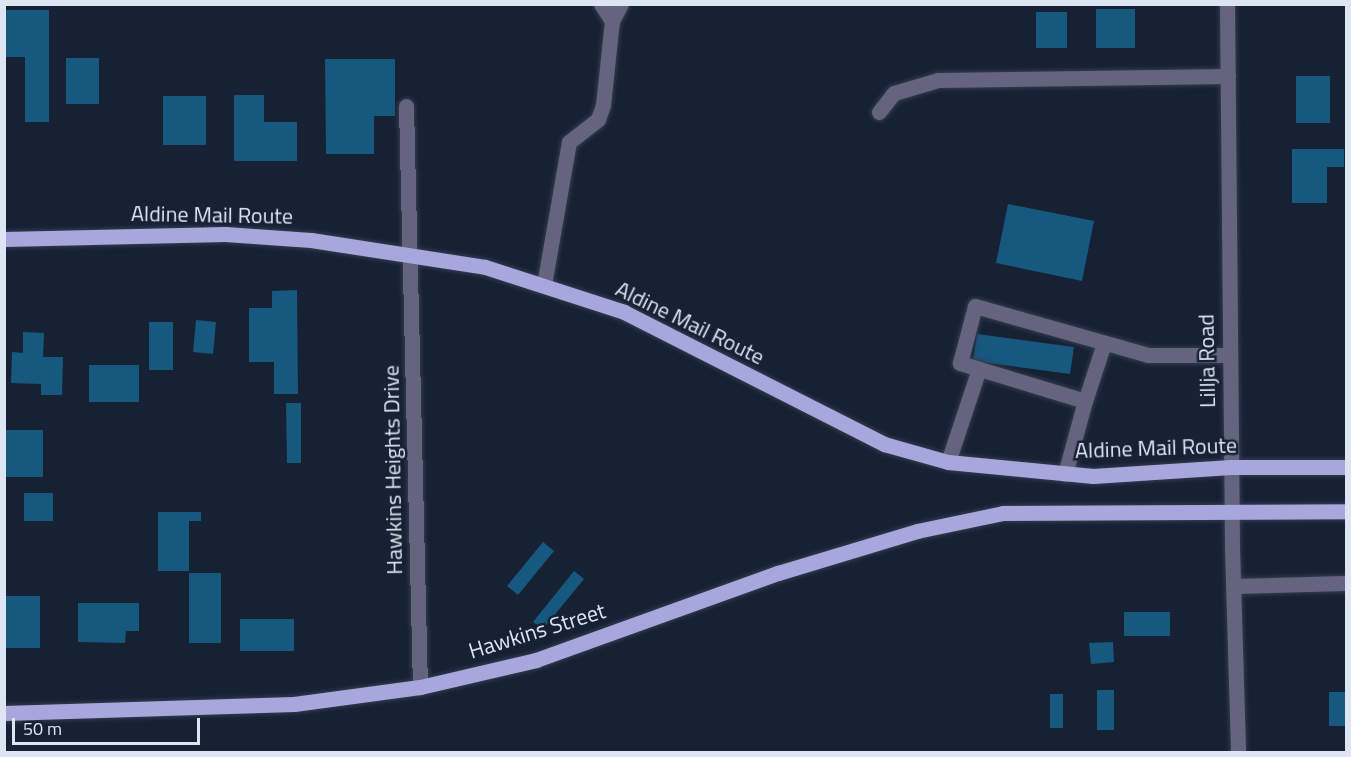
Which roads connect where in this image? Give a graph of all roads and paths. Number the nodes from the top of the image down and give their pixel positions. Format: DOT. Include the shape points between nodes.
graph roads {
  1 [pos="601,4"];
  2 [pos="621,4"];
  3 [pos="1227,4"];
  4 [pos="612,21"];
  5 [pos="1228,76"];
  6 [pos="406,106"];
  7 [pos="879,112"];
  8 [pos="4,239"];
  9 [pos="411,253"];
  10 [pos="544,285"];
  11 [pos="1104,343"];
  12 [pos="1230,355"];
  13 [pos="979,369"];
  14 [pos="1085,401"];
  15 [pos="948,462"];
  16 [pos="1231,467"];
  17 [pos="1347,467"];
  18 [pos="1065,474"];
  19 [pos="1232,511"];
  20 [pos="1347,511"];
  21 [pos="1347,583"];
  22 [pos="1234,586"];
  23 [pos="420,687"];
  24 [pos="4,713"];
  25 [pos="1238,753"];
  1 -- 4 [label="street"];
  2 -- 4 [label="street"];
  3 -- 5 [label="street, Lillja Road"];
  4 -- 10 [label="street" via="603,105 598,119 569,142"];
  5 -- 7 [label="street" via="938,80 894,93"];
  5 -- 12 [label="street, Lillja Road"];
  6 -- 9 [label="street, Hawkins Heights Drive"];
  8 -- 9 [label="main road, Aldine Mail Route" via="225,234"];
  9 -- 10 [label="main road, Aldine Mail Route" via="485,267"];
  9 -- 23 [label="street, Hawkins Heights Drive"];
  10 -- 15 [label="main road, Aldine Mail Route" via="624,312 884,444"];
  11 -- 12 [label="street" via="1148,355"];
  11 -- 13 [label="street" via="975,306 960,363"];
  11 -- 14 [label="street"];
  12 -- 16 [label="street, Lillja Road"];
  13 -- 14 [label="street"];
  13 -- 15 [label="street"];
  14 -- 18 [label="street"];
  15 -- 18 [label="main road, Aldine Mail Route"];
  16 -- 17 [label="main road, Aldine Mail Route"];
  16 -- 18 [label="main road, Aldine Mail Route"];
  16 -- 19 [label="street, Lillja Road"];
  19 -- 20 [label="main road"];
  19 -- 22 [label="street, Lillja Road"];
  19 -- 23 [label="main road, Hawkins Street" via="1003,513 917,531 778,573 536,660"];
  21 -- 22 [label="street"];
  22 -- 25 [label="street, Lillja Road"];
  23 -- 24 [label="main road, Hawkins Street" via="294,704"];
}
